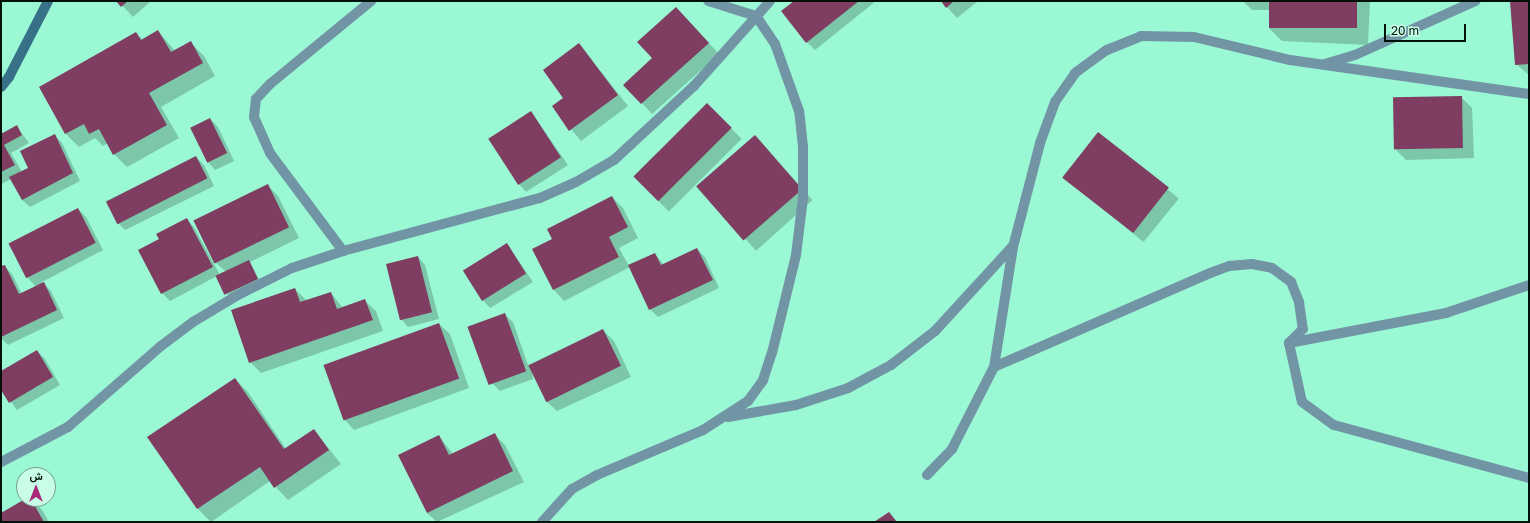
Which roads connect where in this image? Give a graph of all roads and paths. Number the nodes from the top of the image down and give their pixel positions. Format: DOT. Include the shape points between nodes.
graph roads {
  1 [pos="48,1"];
  2 [pos="371,1"];
  3 [pos="708,1"];
  4 [pos="770,1"];
  5 [pos="1475,1"];
  6 [pos="756,16"];
  7 [pos="1322,65"];
  8 [pos="1,87"];
  9 [pos="1529,94"];
  10 [pos="1012,247"];
  11 [pos="343,251"];
  12 [pos="1529,285"];
  13 [pos="1289,343"];
  14 [pos="994,367"];
  15 [pos="726,417"];
  16 [pos="1,462"];
  17 [pos="927,475"];
  18 [pos="1529,478"];
  19 [pos="542,522"];
  1 -- 8 [label="main road" via="9,77"];
  2 -- 11 [label="street" via="270,84 256,99 254,117 270,153"];
  3 -- 6 [label="street"];
  4 -- 6 [label="street"];
  5 -- 7 [label="street" via="1355,55"];
  6 -- 11 [label="street" via="694,86 645,134 614,160 576,182 540,198"];
  6 -- 15 [label="street" via="775,44 799,111 803,147 803,198 796,255 763,380 748,401"];
  7 -- 9 [label="street"];
  7 -- 10 [label="street" via="1194,37 1141,36 1107,50 1075,73 1055,102 1040,144"];
  10 -- 14 [label="street"];
  10 -- 15 [label="street" via="936,331 891,365 848,388 796,405"];
  11 -- 16 [label="street" via="292,268 238,295 193,322 161,346 68,426"];
  12 -- 13 [label="street" via="1446,313"];
  13 -- 14 [label="street" via="1303,329 1299,302 1291,282 1272,268 1252,264 1229,266 1210,273"];
  13 -- 18 [label="street" via="1302,402 1334,425"];
  14 -- 17 [label="street" via="952,449"];
  15 -- 19 [label="street" via="704,430 597,475 572,489"];
}
